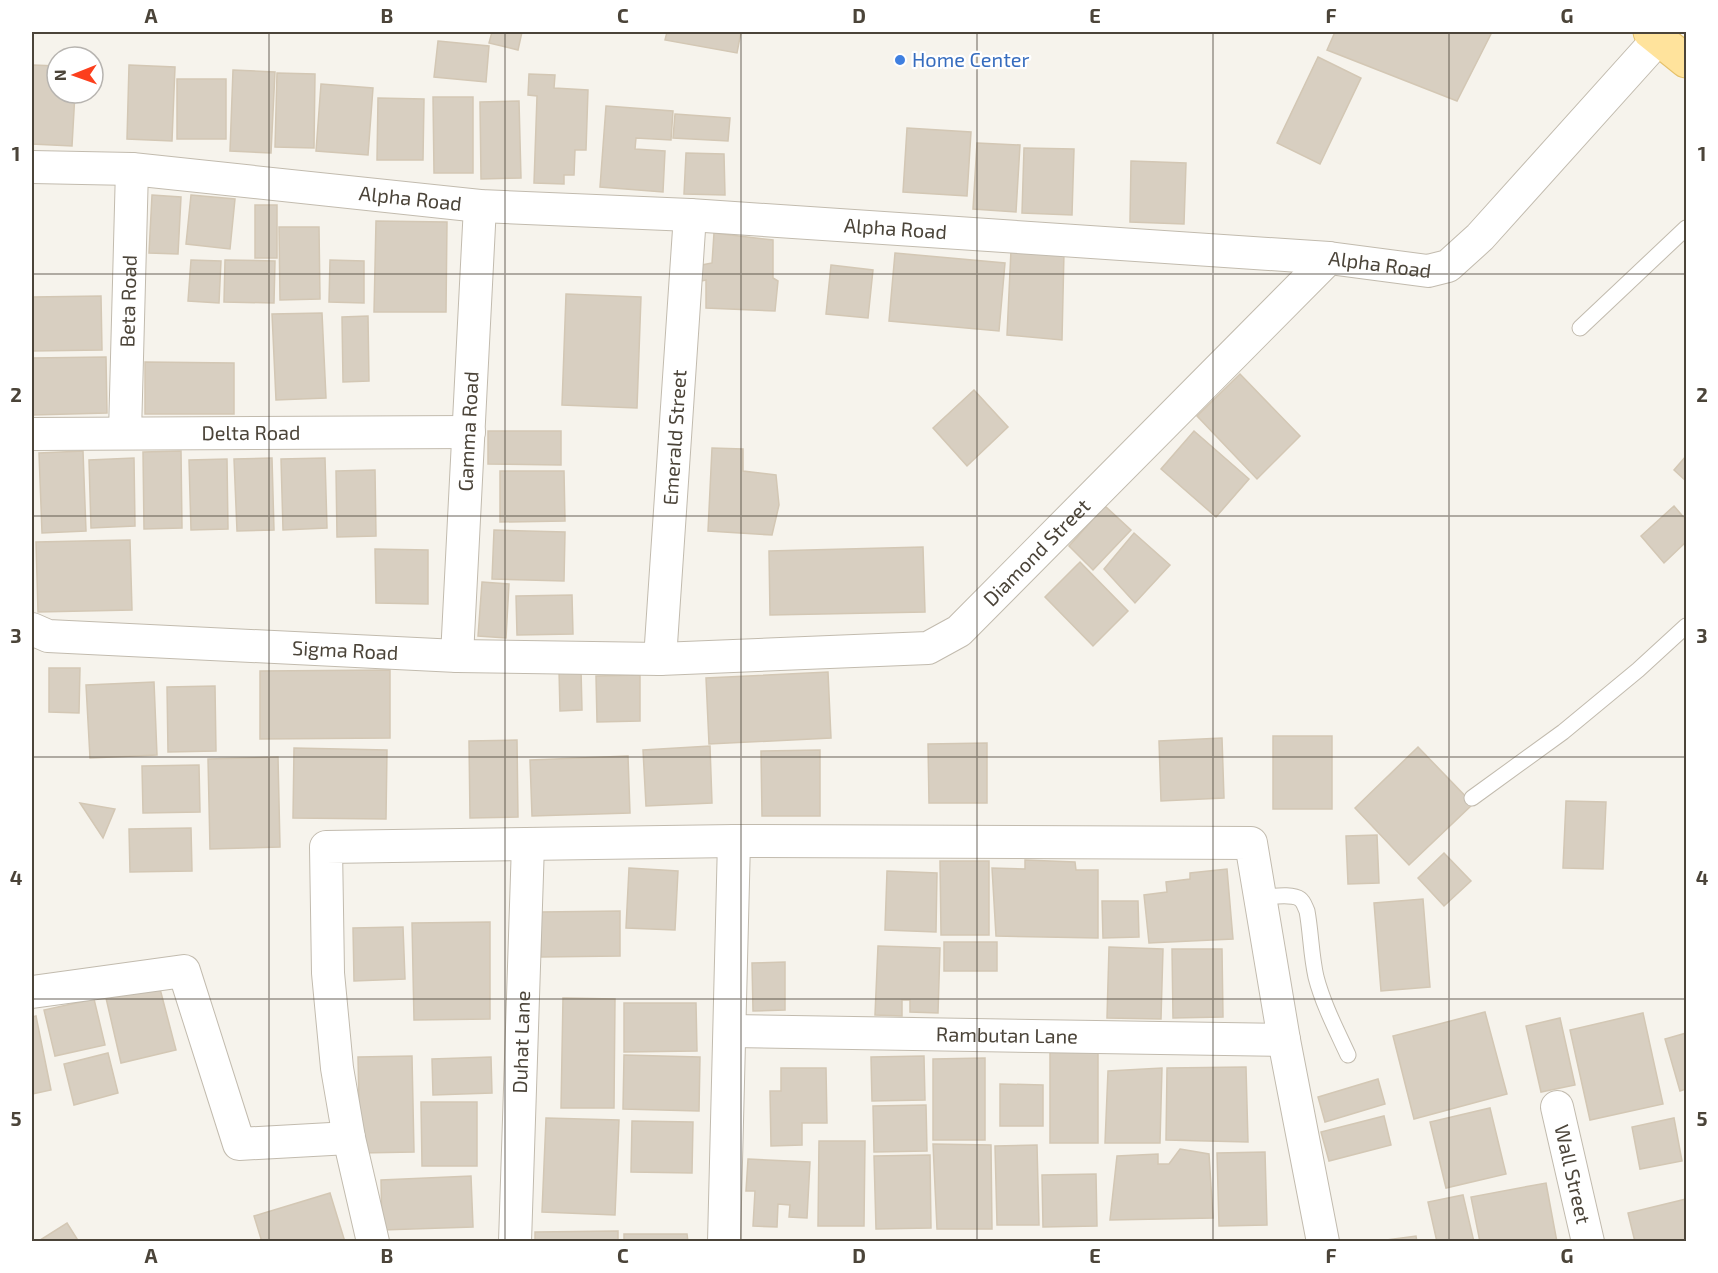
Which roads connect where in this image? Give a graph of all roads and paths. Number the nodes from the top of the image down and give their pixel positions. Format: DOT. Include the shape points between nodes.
graph roads {
  1 [pos="1654,35"];
  2 [pos="1686,61"];
  3 [pos="32,167"];
  4 [pos="132,169"];
  5 [pos="480,206"];
  6 [pos="690,215"];
  7 [pos="1686,228"];
  8 [pos="1329,258"];
  9 [pos="1580,328"];
  10 [pos="469,432"];
  11 [pos="125,433"];
  12 [pos="32,434"];
  13 [pos="1686,626"];
  14 [pos="32,629"];
  15 [pos="457,656"];
  16 [pos="660,659"];
  17 [pos="1472,798"];
  18 [pos="734,841"];
  19 [pos="528,844"];
  20 [pos="1260,897"];
  21 [pos="32,992"];
  22 [pos="731,1032"];
  23 [pos="1284,1040"];
  24 [pos="1348,1055"];
  25 [pos="1557,1107"];
  26 [pos="349,1138"];
  27 [pos="373,1242"];
  28 [pos="515,1242"];
  29 [pos="724,1242"];
  30 [pos="1323,1242"];
  31 [pos="1588,1242"];
  1 -- 2 [label="main road"];
  1 -- 8 [label="street, Alpha Road" via="1480,237 1448,266 1428,271"];
  3 -- 4 [label="street, Alpha Road"];
  4 -- 5 [label="street, Alpha Road"];
  4 -- 11 [label="street, Beta Road"];
  5 -- 6 [label="street, Alpha Road"];
  5 -- 10 [label="street, Gamma Road"];
  6 -- 8 [label="street, Alpha Road"];
  6 -- 16 [label="street, Emerald Street"];
  7 -- 9 [label="lane"];
  8 -- 16 [label="street, Diamond Street" via="959,631 928,648"];
  10 -- 11 [label="street, Delta Road"];
  10 -- 15 [label="street, Gamma Road"];
  11 -- 12 [label="street, Delta Road"];
  13 -- 17 [label="lane" via="1563,732"];
  14 -- 15 [label="street, Sigma Road" via="48,636"];
  15 -- 16 [label="street, Sigma Road"];
  18 -- 19 [label="street"];
  18 -- 20 [label="street" via="1251,843"];
  18 -- 22 [label="street"];
  19 -- 26 [label="street" via="326,847 328,972 337,1068"];
  19 -- 28 [label="street, Duhat Lane"];
  20 -- 23 [label="street"];
  20 -- 24 [label="lane" via="1292,896 1304,903 1315,974"];
  21 -- 26 [label="street" via="184,971 239,1144"];
  22 -- 23 [label="street, Rambutan Lane"];
  22 -- 29 [label="street"];
  23 -- 30 [label="street"];
  25 -- 31 [label="street, Wall Street"];
  26 -- 27 [label="street"];
}
